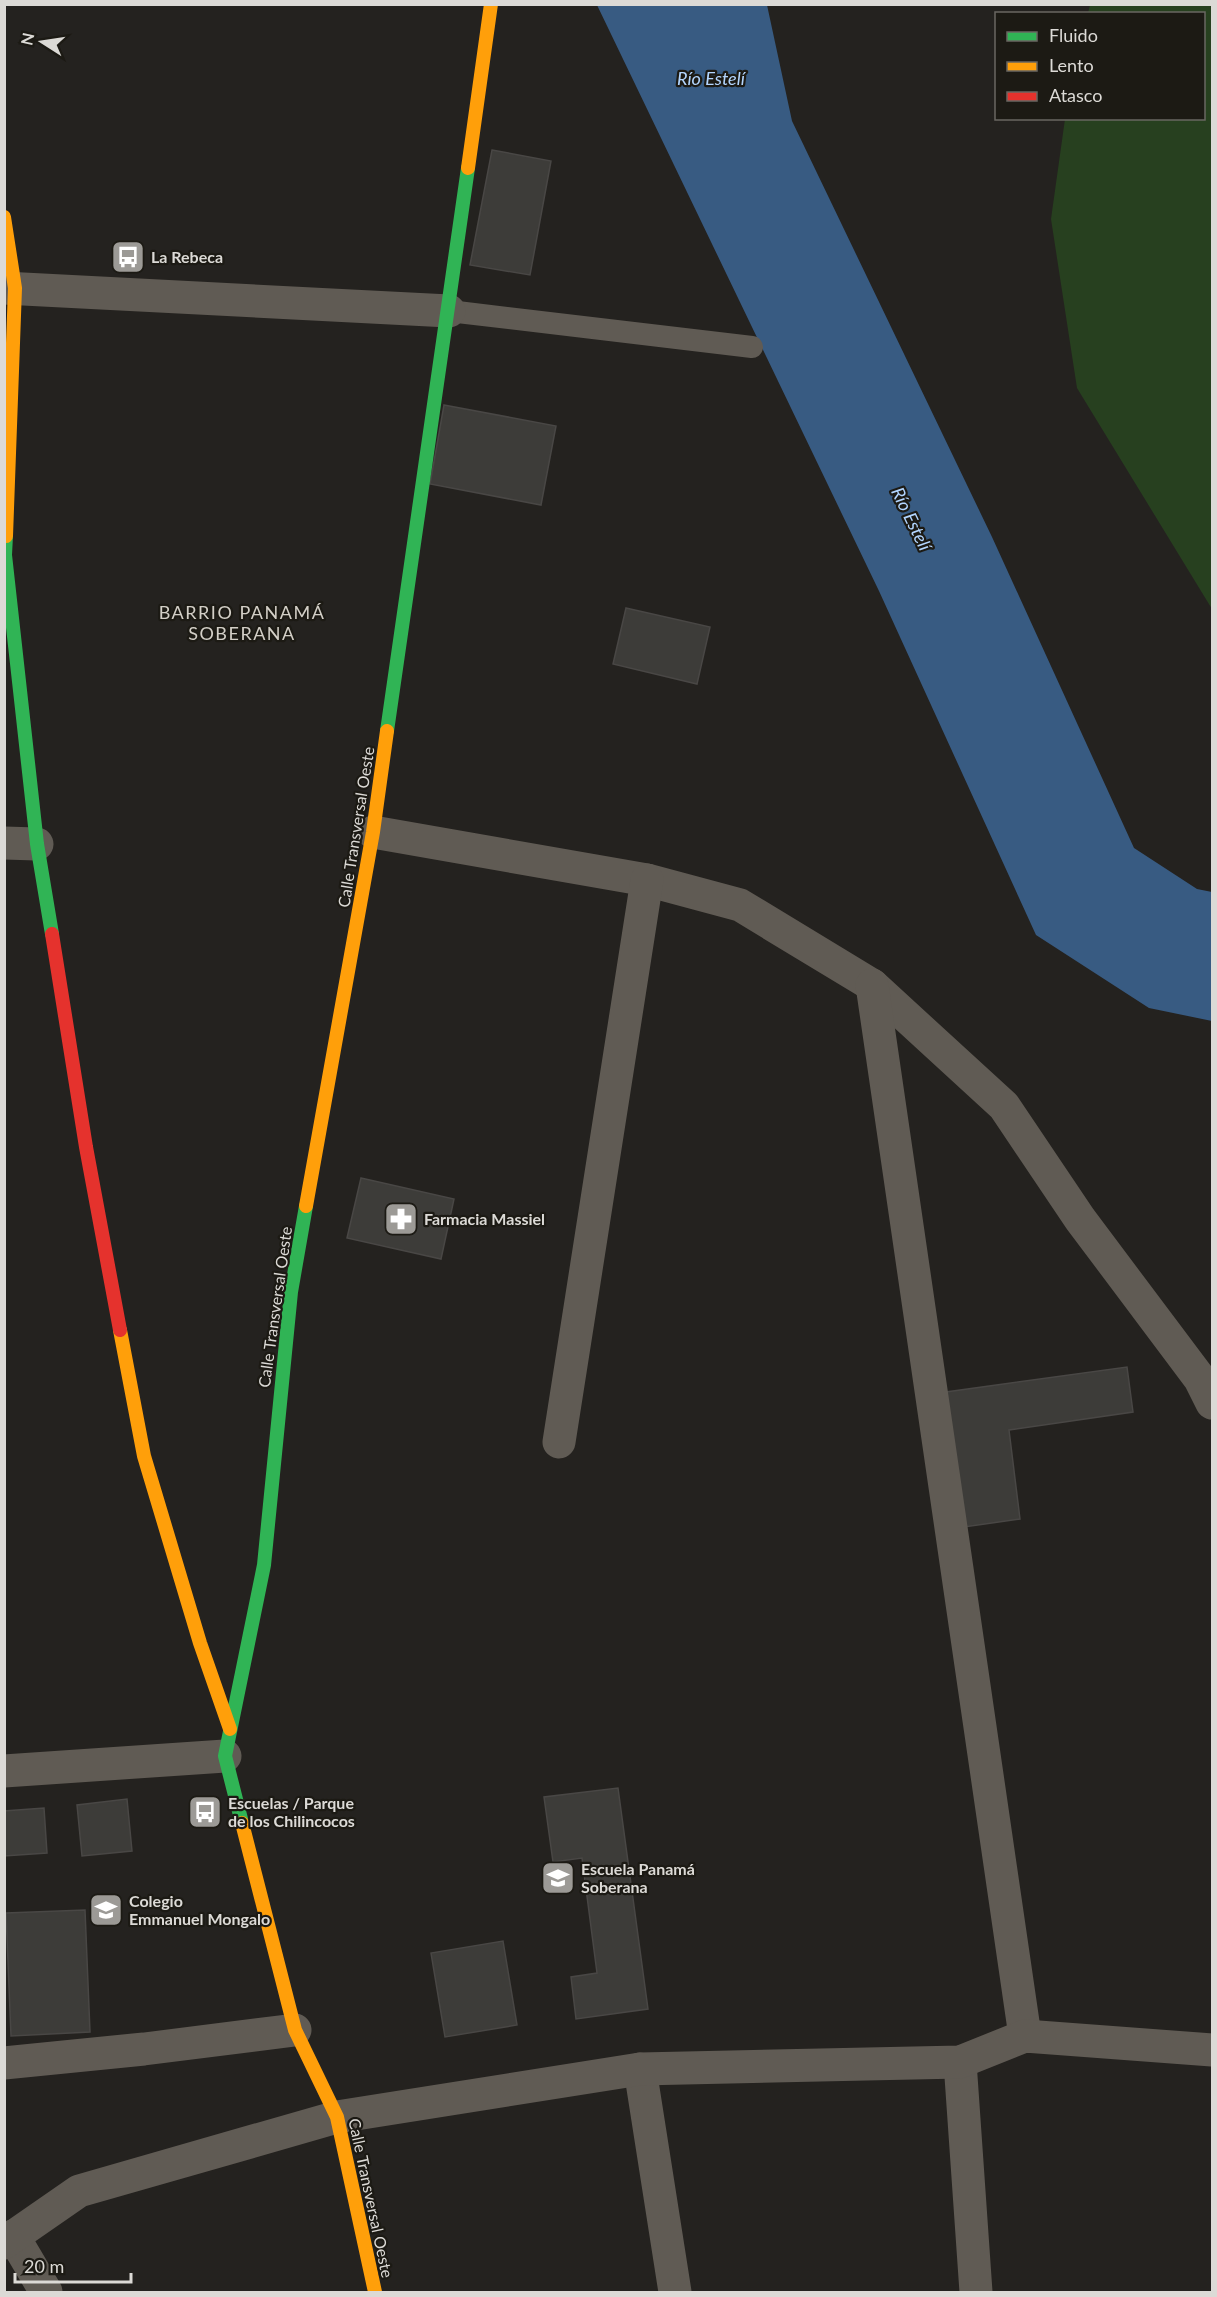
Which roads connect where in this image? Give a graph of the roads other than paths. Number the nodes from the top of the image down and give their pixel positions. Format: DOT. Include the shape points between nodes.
graph roads {
  1 [pos="491,4"];
  2 [pos="4,217"];
  3 [pos="10,288"];
  4 [pos="449,311"];
  5 [pos="752,347"];
  6 [pos="374,832"];
  7 [pos="4,843"];
  8 [pos="37,844"];
  9 [pos="647,880"];
  10 [pos="872,985"];
  11 [pos="1212,1403"];
  12 [pos="559,1442"];
  13 [pos="228,1743"];
  14 [pos="4,1771"];
  15 [pos="295,2030"];
  16 [pos="1025,2036"];
  17 [pos="1212,2050"];
  18 [pos="960,2062"];
  19 [pos="4,2063"];
  20 [pos="640,2069"];
  21 [pos="337,2117"];
  22 [pos="9,2240"];
  23 [pos="46,2292"];
  24 [pos="375,2292"];
  25 [pos="675,2292"];
  26 [pos="976,2292"];
  1 -- 4 [label="street, Calle Transversal Oeste"];
  2 -- 3 [label="street"];
  3 -- 4 [label="street"];
  3 -- 8 [label="street" via="5,555"];
  4 -- 5 [label="lane"];
  4 -- 6 [label="street, Calle Transversal Oeste"];
  6 -- 9 [label="street"];
  6 -- 13 [label="street, Calle Transversal Oeste" via="291,1292 264,1564"];
  7 -- 8 [label="street"];
  8 -- 13 [label="street" via="86,1147 144,1456"];
  9 -- 10 [label="street" via="740,905"];
  9 -- 12 [label="street"];
  10 -- 11 [label="street" via="1004,1106 1080,1220 1200,1379"];
  10 -- 16 [label="street"];
  13 -- 14 [label="street"];
  13 -- 15 [label="street, Calle Transversal Oeste"];
  15 -- 19 [label="street"];
  15 -- 21 [label="street, Calle Transversal Oeste"];
  16 -- 17 [label="street"];
  16 -- 18 [label="street"];
  18 -- 20 [label="street"];
  18 -- 26 [label="street"];
  20 -- 21 [label="street"];
  20 -- 25 [label="street"];
  21 -- 22 [label="street" via="79,2191"];
  21 -- 24 [label="street, Calle Transversal Oeste"];
  22 -- 23 [label="street"];
}
